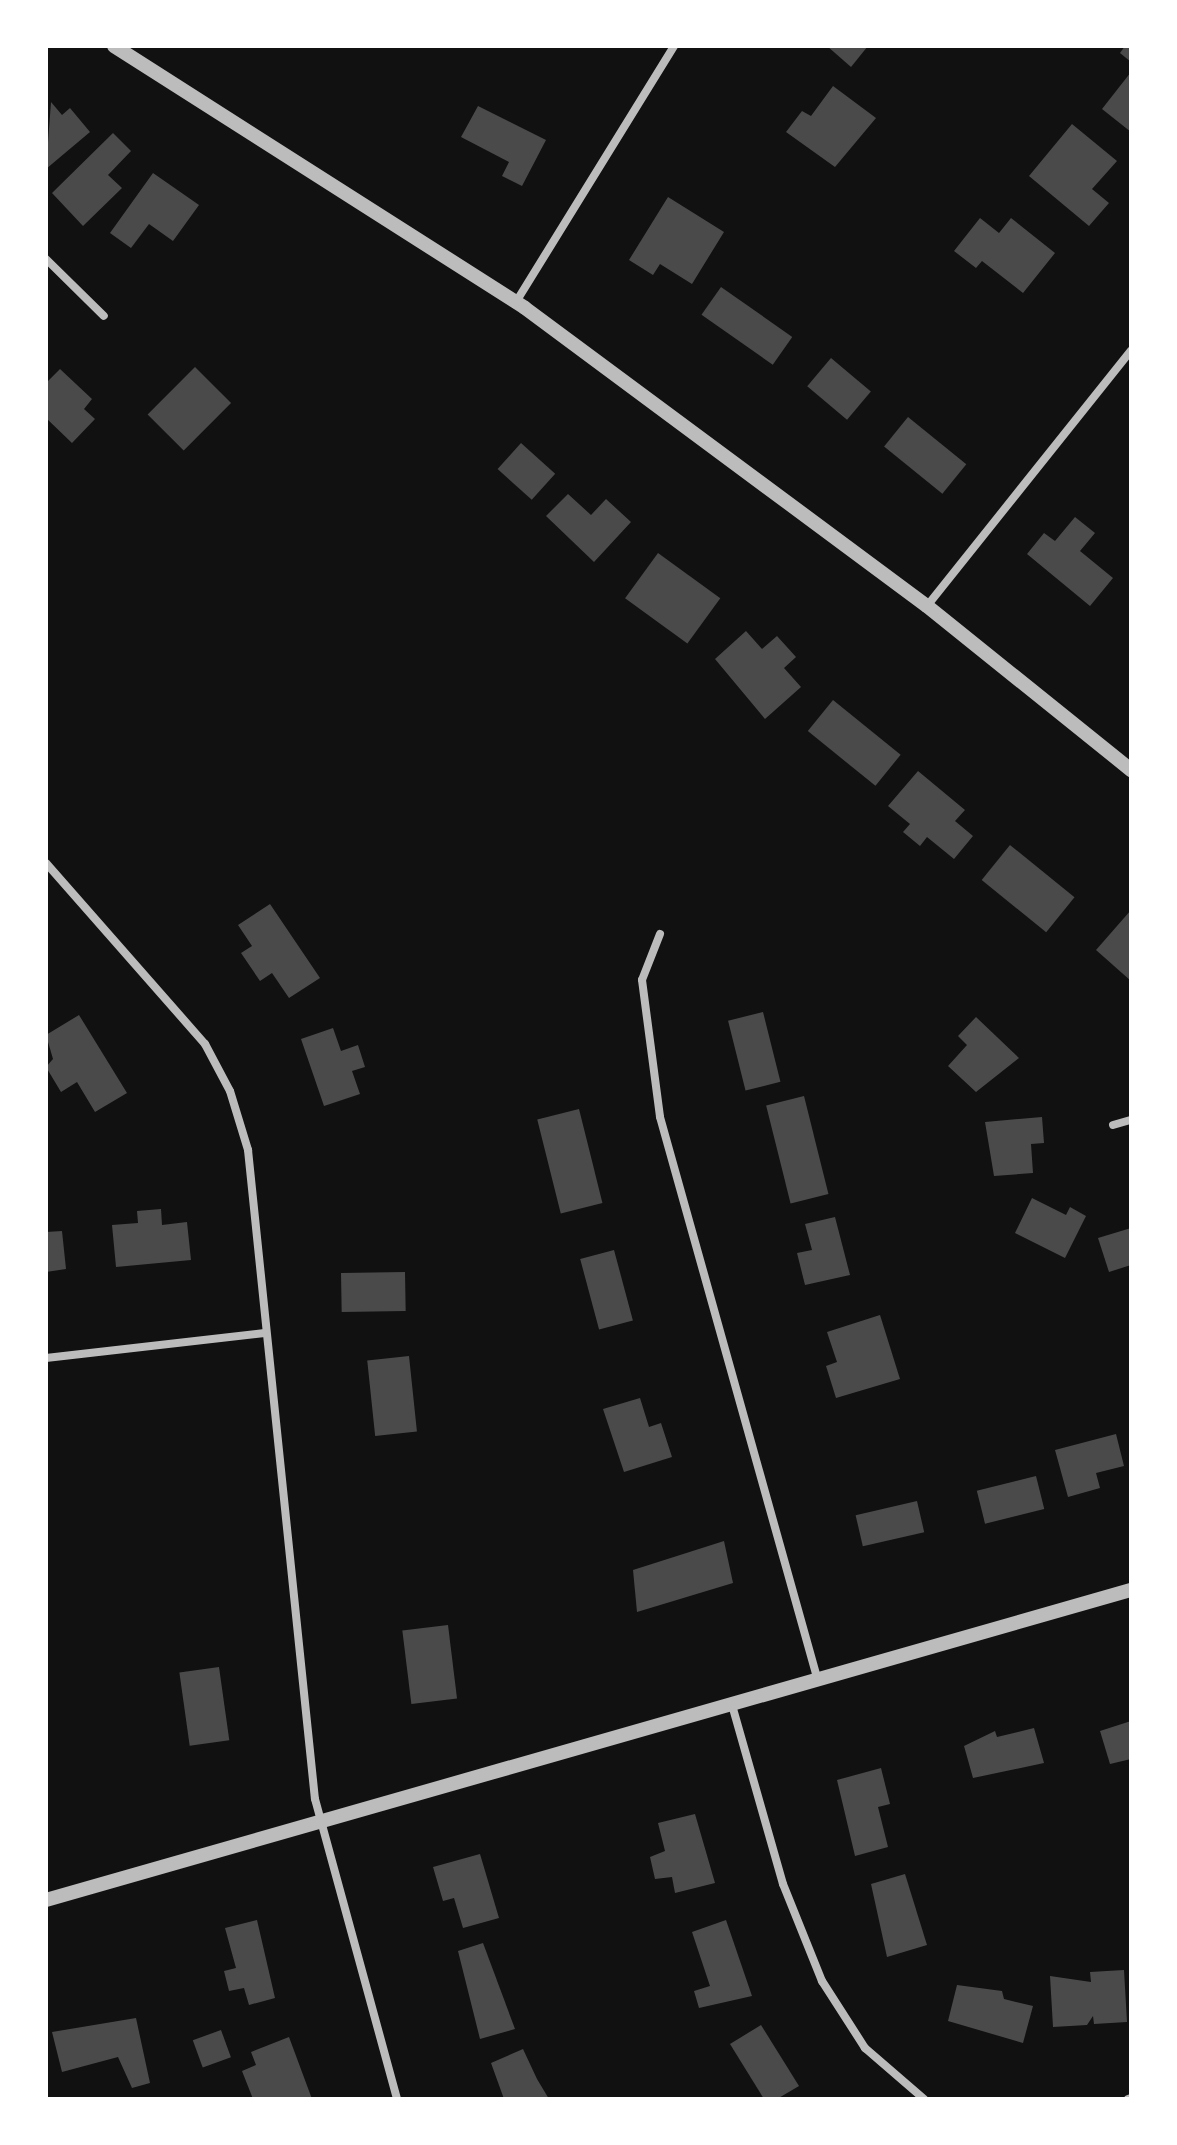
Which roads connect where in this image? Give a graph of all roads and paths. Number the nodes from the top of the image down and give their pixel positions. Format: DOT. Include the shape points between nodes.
graph roads {
  1 [pos="114,46"];
  2 [pos="674,46"];
  3 [pos="46,259"];
  4 [pos="516,302"];
  5 [pos="104,316"];
  6 [pos="1131,350"];
  7 [pos="927,606"];
  8 [pos="1131,770"];
  9 [pos="46,863"];
  10 [pos="660,934"];
  11 [pos="1131,1120"];
  12 [pos="1113,1125"];
  13 [pos="265,1333"];
  14 [pos="46,1358"];
  15 [pos="1131,1590"];
  16 [pos="818,1681"];
  17 [pos="732,1705"];
  18 [pos="322,1824"];
  19 [pos="46,1900"];
  20 [pos="397,2099"];
  21 [pos="924,2099"];
  1 -- 4 [label="street"];
  2 -- 4 [label="street"];
  3 -- 5 [label="street"];
  4 -- 7 [label="street"];
  6 -- 7 [label="street"];
  7 -- 8 [label="street"];
  9 -- 13 [label="street" via="205,1044 230,1091 248,1150"];
  10 -- 16 [label="street" via="642,980 660,1117"];
  11 -- 12 [label="street"];
  13 -- 14 [label="street"];
  13 -- 18 [label="street"];
  15 -- 16 [label="street"];
  16 -- 17 [label="street"];
  17 -- 18 [label="street"];
  17 -- 21 [label="street" via="783,1884 822,1981 865,2048"];
  18 -- 19 [label="street"];
  18 -- 20 [label="street"];
}
